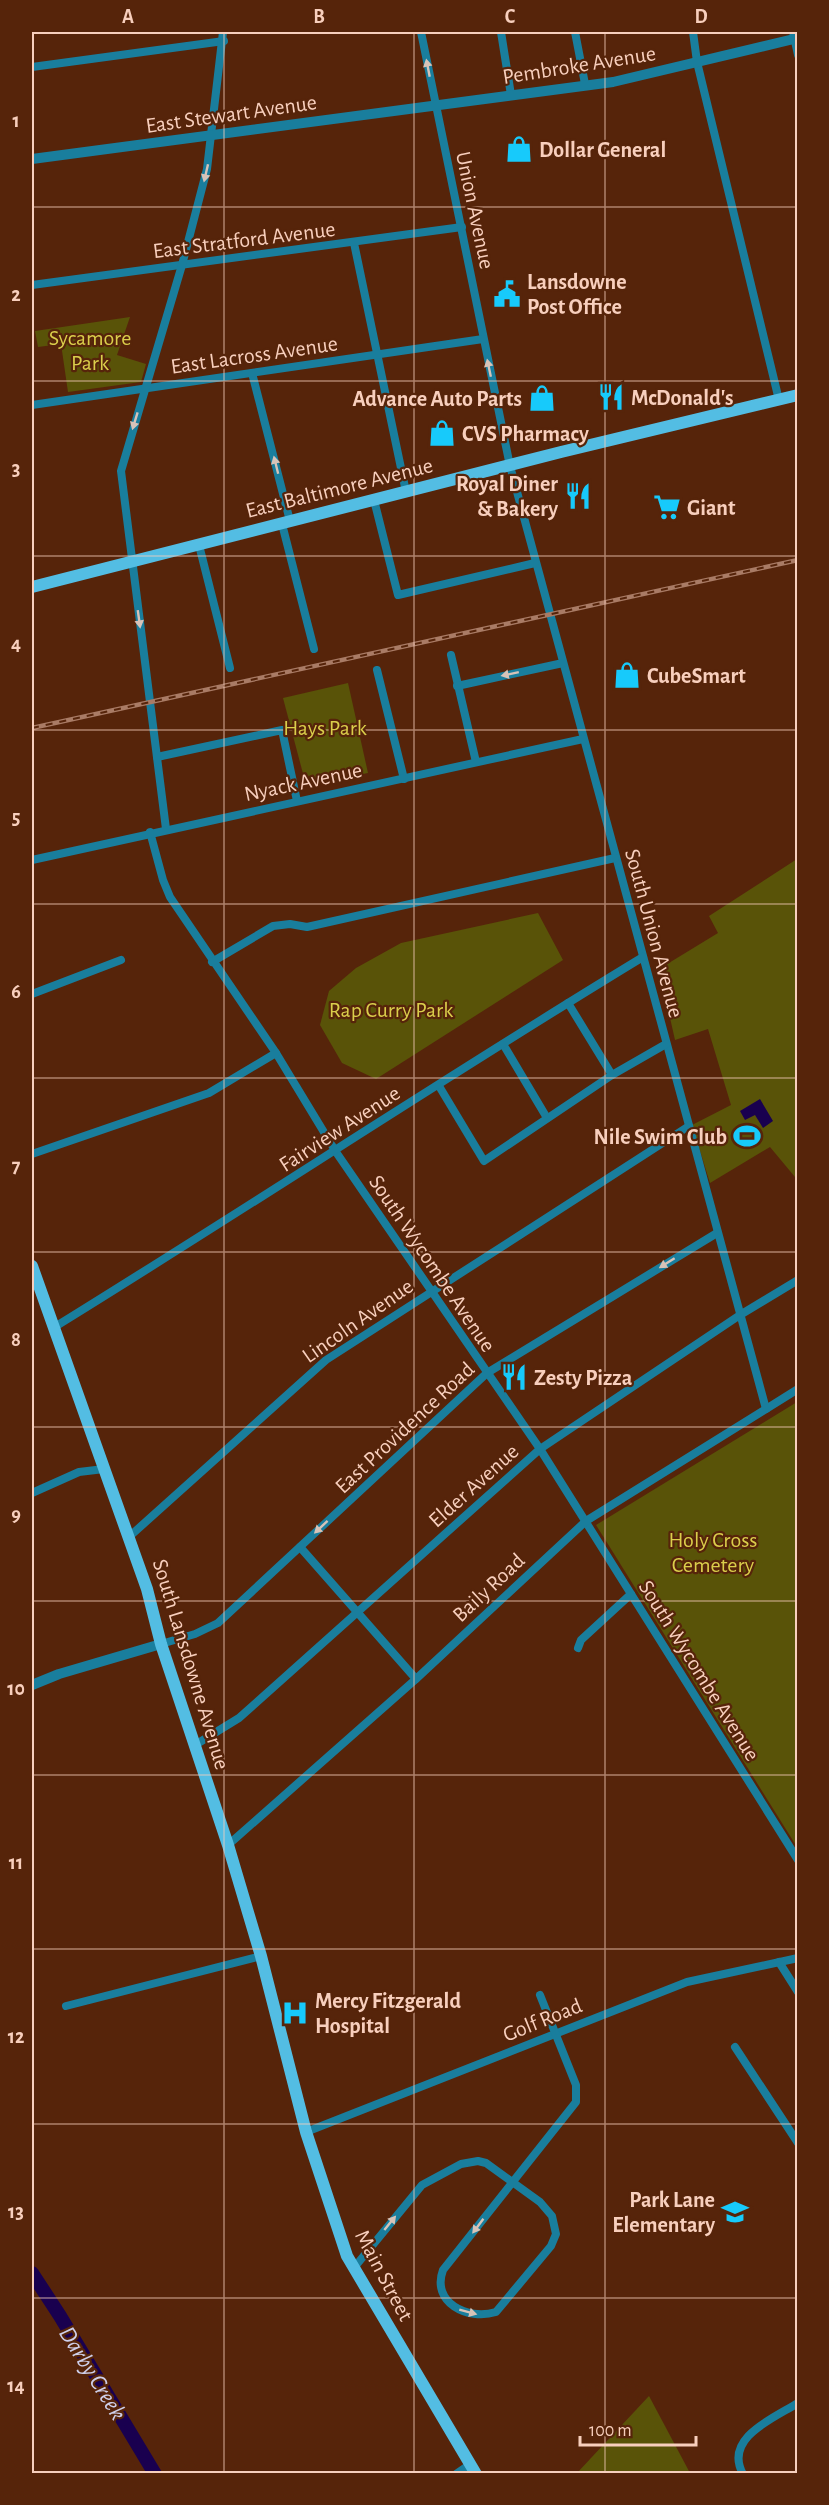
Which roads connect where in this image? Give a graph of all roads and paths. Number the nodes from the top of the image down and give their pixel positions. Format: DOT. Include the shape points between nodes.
graph roads {
  1 [pos="223,32"];
  2 [pos="421,32"];
  3 [pos="501,32"];
  4 [pos="575,32"];
  5 [pos="693,32"];
  6 [pos="795,36"];
  7 [pos="224,41"];
  8 [pos="798,55"];
  9 [pos="697,62"];
  10 [pos="32,68"];
  11 [pos="585,84"];
  12 [pos="511,95"];
  13 [pos="435,105"];
  14 [pos="212,135"];
  15 [pos="32,159"];
  16 [pos="462,227"];
  17 [pos="354,243"];
  18 [pos="182,265"];
  19 [pos="32,285"];
  20 [pos="483,339"];
  21 [pos="378,354"];
  22 [pos="252,373"];
  23 [pos="145,388"];
  24 [pos="798,395"];
  25 [pos="779,400"];
  26 [pos="32,405"];
  27 [pos="510,466"];
  28 [pos="406,492"];
  29 [pos="374,500"];
  30 [pos="286,522"];
  31 [pos="199,545"];
  32 [pos="132,561"];
  33 [pos="535,563"];
  34 [pos="32,587"];
  35 [pos="314,649"];
  36 [pos="451,655"];
  37 [pos="562,663"];
  38 [pos="230,668"];
  39 [pos="377,670"];
  40 [pos="457,686"];
  41 [pos="583,739"];
  42 [pos="158,757"];
  43 [pos="476,762"];
  44 [pos="404,779"];
  45 [pos="297,801"];
  46 [pos="166,829"];
  47 [pos="150,832"];
  48 [pos="615,858"];
  49 [pos="32,860"];
  50 [pos="643,957"];
  51 [pos="121,960"];
  52 [pos="213,962"];
  53 [pos="32,994"];
  54 [pos="568,1003"];
  55 [pos="503,1044"];
  56 [pos="666,1044"];
  57 [pos="276,1053"];
  58 [pos="612,1075"];
  59 [pos="439,1086"];
  60 [pos="547,1118"];
  61 [pos="690,1126"];
  62 [pos="336,1152"];
  63 [pos="32,1154"];
  64 [pos="717,1233"];
  65 [pos="32,1266"];
  66 [pos="798,1280"];
  67 [pos="431,1291"];
  68 [pos="740,1315"];
  69 [pos="53,1328"];
  70 [pos="487,1373"];
  71 [pos="798,1389"];
  72 [pos="766,1409"];
  73 [pos="540,1449"];
  74 [pos="104,1468"];
  75 [pos="32,1493"];
  76 [pos="586,1521"];
  77 [pos="130,1536"];
  78 [pos="300,1547"];
  79 [pos="631,1594"];
  80 [pos="356,1612"];
  81 [pos="161,1644"];
  82 [pos="578,1648"];
  83 [pos="416,1679"];
  84 [pos="32,1685"];
  85 [pos="195,1744"];
  86 [pos="228,1845"];
  87 [pos="798,1860"];
  88 [pos="261,1956"];
  89 [pos="798,1958"];
  90 [pos="778,1962"];
  91 [pos="798,1992"];
  92 [pos="540,1995"];
  93 [pos="66,2006"];
  94 [pos="556,2033"];
  95 [pos="735,2047"];
  96 [pos="292,2081"];
  97 [pos="306,2132"];
  98 [pos="798,2143"];
  99 [pos="513,2181"];
  100 [pos="353,2269"];
  101 [pos="798,2403"];
  102 [pos="472,2469"];
  103 [pos="456,2474"];
  104 [pos="743,2474"];
  1 -- 7 [label="street"];
  13 -- 2 [label="street, Union Avenue, one-way"];
  3 -- 12 [label="street"];
  4 -- 11 [label="street"];
  5 -- 9 [label="street"];
  6 -- 8 [label="street"];
  6 -- 9 [label="street, Pembroke Avenue"];
  7 -- 10 [label="street"];
  7 -- 14 [label="street"];
  9 -- 11 [label="street, Pembroke Avenue" via="619,81"];
  9 -- 25 [label="street"];
  11 -- 12 [label="street, Pembroke Avenue"];
  12 -- 13 [label="street, Pembroke Avenue"];
  13 -- 14 [label="street, East Stewart Avenue"];
  13 -- 16 [label="street, Union Avenue"];
  14 -- 15 [label="street, East Stewart Avenue"];
  14 -- 18 [label="street, one-way"];
  16 -- 17 [label="street, East Stratford Avenue"];
  16 -- 20 [label="street, Union Avenue"];
  17 -- 18 [label="street, East Stratford Avenue"];
  17 -- 21 [label="street"];
  18 -- 19 [label="street, East Stratford Avenue"];
  18 -- 23 [label="street"];
  20 -- 21 [label="street, East Lacross Avenue"];
  27 -- 20 [label="street, Union Avenue, one-way"];
  21 -- 22 [label="street, East Lacross Avenue"];
  21 -- 28 [label="street"];
  22 -- 23 [label="street, East Lacross Avenue"];
  30 -- 22 [label="street, one-way"];
  23 -- 26 [label="street, East Lacross Avenue"];
  23 -- 32 [label="street, one-way" via="122,471"];
  24 -- 25 [label="main road, East Baltimore Avenue"];
  25 -- 27 [label="main road, East Baltimore Avenue"];
  27 -- 28 [label="main road, East Baltimore Avenue"];
  27 -- 33 [label="street, South Union Avenue"];
  28 -- 29 [label="main road, East Baltimore Avenue"];
  29 -- 30 [label="main road, East Baltimore Avenue"];
  29 -- 33 [label="street" via="398,595"];
  30 -- 31 [label="main road, East Baltimore Avenue"];
  30 -- 35 [label="street"];
  31 -- 32 [label="main road, East Baltimore Avenue"];
  31 -- 38 [label="street"];
  32 -- 34 [label="main road, East Baltimore Avenue"];
  32 -- 42 [label="street, one-way"];
  33 -- 37 [label="street, South Union Avenue"];
  36 -- 40 [label="street"];
  37 -- 40 [label="street, one-way"];
  37 -- 41 [label="street, South Union Avenue"];
  39 -- 44 [label="street"];
  40 -- 43 [label="street"];
  41 -- 43 [label="street, Nyack Avenue"];
  41 -- 48 [label="street, South Union Avenue"];
  42 -- 45 [label="street" via="282,730"];
  42 -- 46 [label="street"];
  43 -- 44 [label="street, Nyack Avenue"];
  44 -- 45 [label="street, Nyack Avenue"];
  45 -- 46 [label="street, Nyack Avenue"];
  46 -- 47 [label="street, Nyack Avenue"];
  47 -- 49 [label="street, Nyack Avenue"];
  47 -- 52 [label="street, South Wycombe Avenue" via="166,889"];
  48 -- 50 [label="street, South Union Avenue"];
  48 -- 52 [label="street" via="307,927 273,926"];
  50 -- 54 [label="street, Fairview Avenue"];
  50 -- 56 [label="street, South Union Avenue"];
  51 -- 53 [label="street"];
  52 -- 57 [label="street, South Wycombe Avenue"];
  54 -- 55 [label="street, Fairview Avenue"];
  54 -- 58 [label="street"];
  55 -- 59 [label="street, Fairview Avenue"];
  55 -- 60 [label="street"];
  56 -- 58 [label="street"];
  56 -- 61 [label="street, South Union Avenue"];
  57 -- 62 [label="street, South Wycombe Avenue"];
  57 -- 63 [label="street" via="209,1092"];
  58 -- 60 [label="street"];
  59 -- 60 [label="street" via="484,1161"];
  59 -- 62 [label="street, Fairview Avenue"];
  61 -- 64 [label="street, South Union Avenue"];
  61 -- 67 [label="street, Lincoln Avenue"];
  62 -- 67 [label="street, South Wycombe Avenue"];
  62 -- 69 [label="street, Fairview Avenue"];
  64 -- 68 [label="street, South Union Avenue"];
  64 -- 70 [label="street, East Providence Road, one-way"];
  65 -- 69 [label="main road, South Lansdowne Avenue"];
  66 -- 68 [label="street, Elder Avenue"];
  67 -- 70 [label="street, South Wycombe Avenue"];
  67 -- 77 [label="street, Lincoln Avenue" via="326,1360"];
  68 -- 72 [label="street, South Union Avenue"];
  68 -- 73 [label="street, Elder Avenue"];
  69 -- 74 [label="main road, South Lansdowne Avenue"];
  70 -- 73 [label="street, South Wycombe Avenue"];
  70 -- 78 [label="street, East Providence Road, one-way"];
  71 -- 72 [label="street, Baily Road"];
  72 -- 76 [label="street, Baily Road"];
  73 -- 76 [label="street, South Wycombe Avenue"];
  73 -- 80 [label="street, Elder Avenue"];
  74 -- 75 [label="street" via="79,1472"];
  74 -- 77 [label="main road, South Lansdowne Avenue"];
  76 -- 79 [label="street, South Wycombe Avenue"];
  76 -- 83 [label="street, Baily Road"];
  77 -- 81 [label="main road, South Lansdowne Avenue"];
  78 -- 80 [label="street"];
  78 -- 81 [label="street, East Providence Road" via="218,1623"];
  79 -- 82 [label="street"];
  79 -- 87 [label="street, South Wycombe Avenue"];
  80 -- 83 [label="street"];
  80 -- 85 [label="street, Elder Avenue" via="239,1718"];
  81 -- 84 [label="street"];
  81 -- 85 [label="main road, South Lansdowne Avenue"];
  83 -- 86 [label="street, Baily Road"];
  85 -- 86 [label="main road, South Lansdowne Avenue"];
  86 -- 88 [label="main road, South Lansdowne Avenue"];
  88 -- 93 [label="street"];
  88 -- 96 [label="main road, South Lansdowne Avenue"];
  89 -- 90 [label="street, Golf Road"];
  90 -- 91 [label="street"];
  90 -- 94 [label="street, Golf Road" via="687,1982"];
  92 -- 94 [label="street"];
  94 -- 97 [label="street, Golf Road"];
  94 -- 99 [label="street" via="576,2085 576,2102"];
  95 -- 98 [label="street"];
  96 -- 97 [label="main road, Main Street"];
  97 -- 100 [label="main road, Main Street"];
  99 -- 99 [label="street, one-way" via="443,2270 440,2286 444,2300 466,2312 489,2314 501,2309 551,2246 556,2228 548,2209"];
  100 -- 99 [label="street, one-way" via="431,2178 478,2161"];
  100 -- 102 [label="main road, Main Street"];
  101 -- 104 [label="street" via="750,2433 738,2458"];
  102 -- 103 [label="street"];
}
